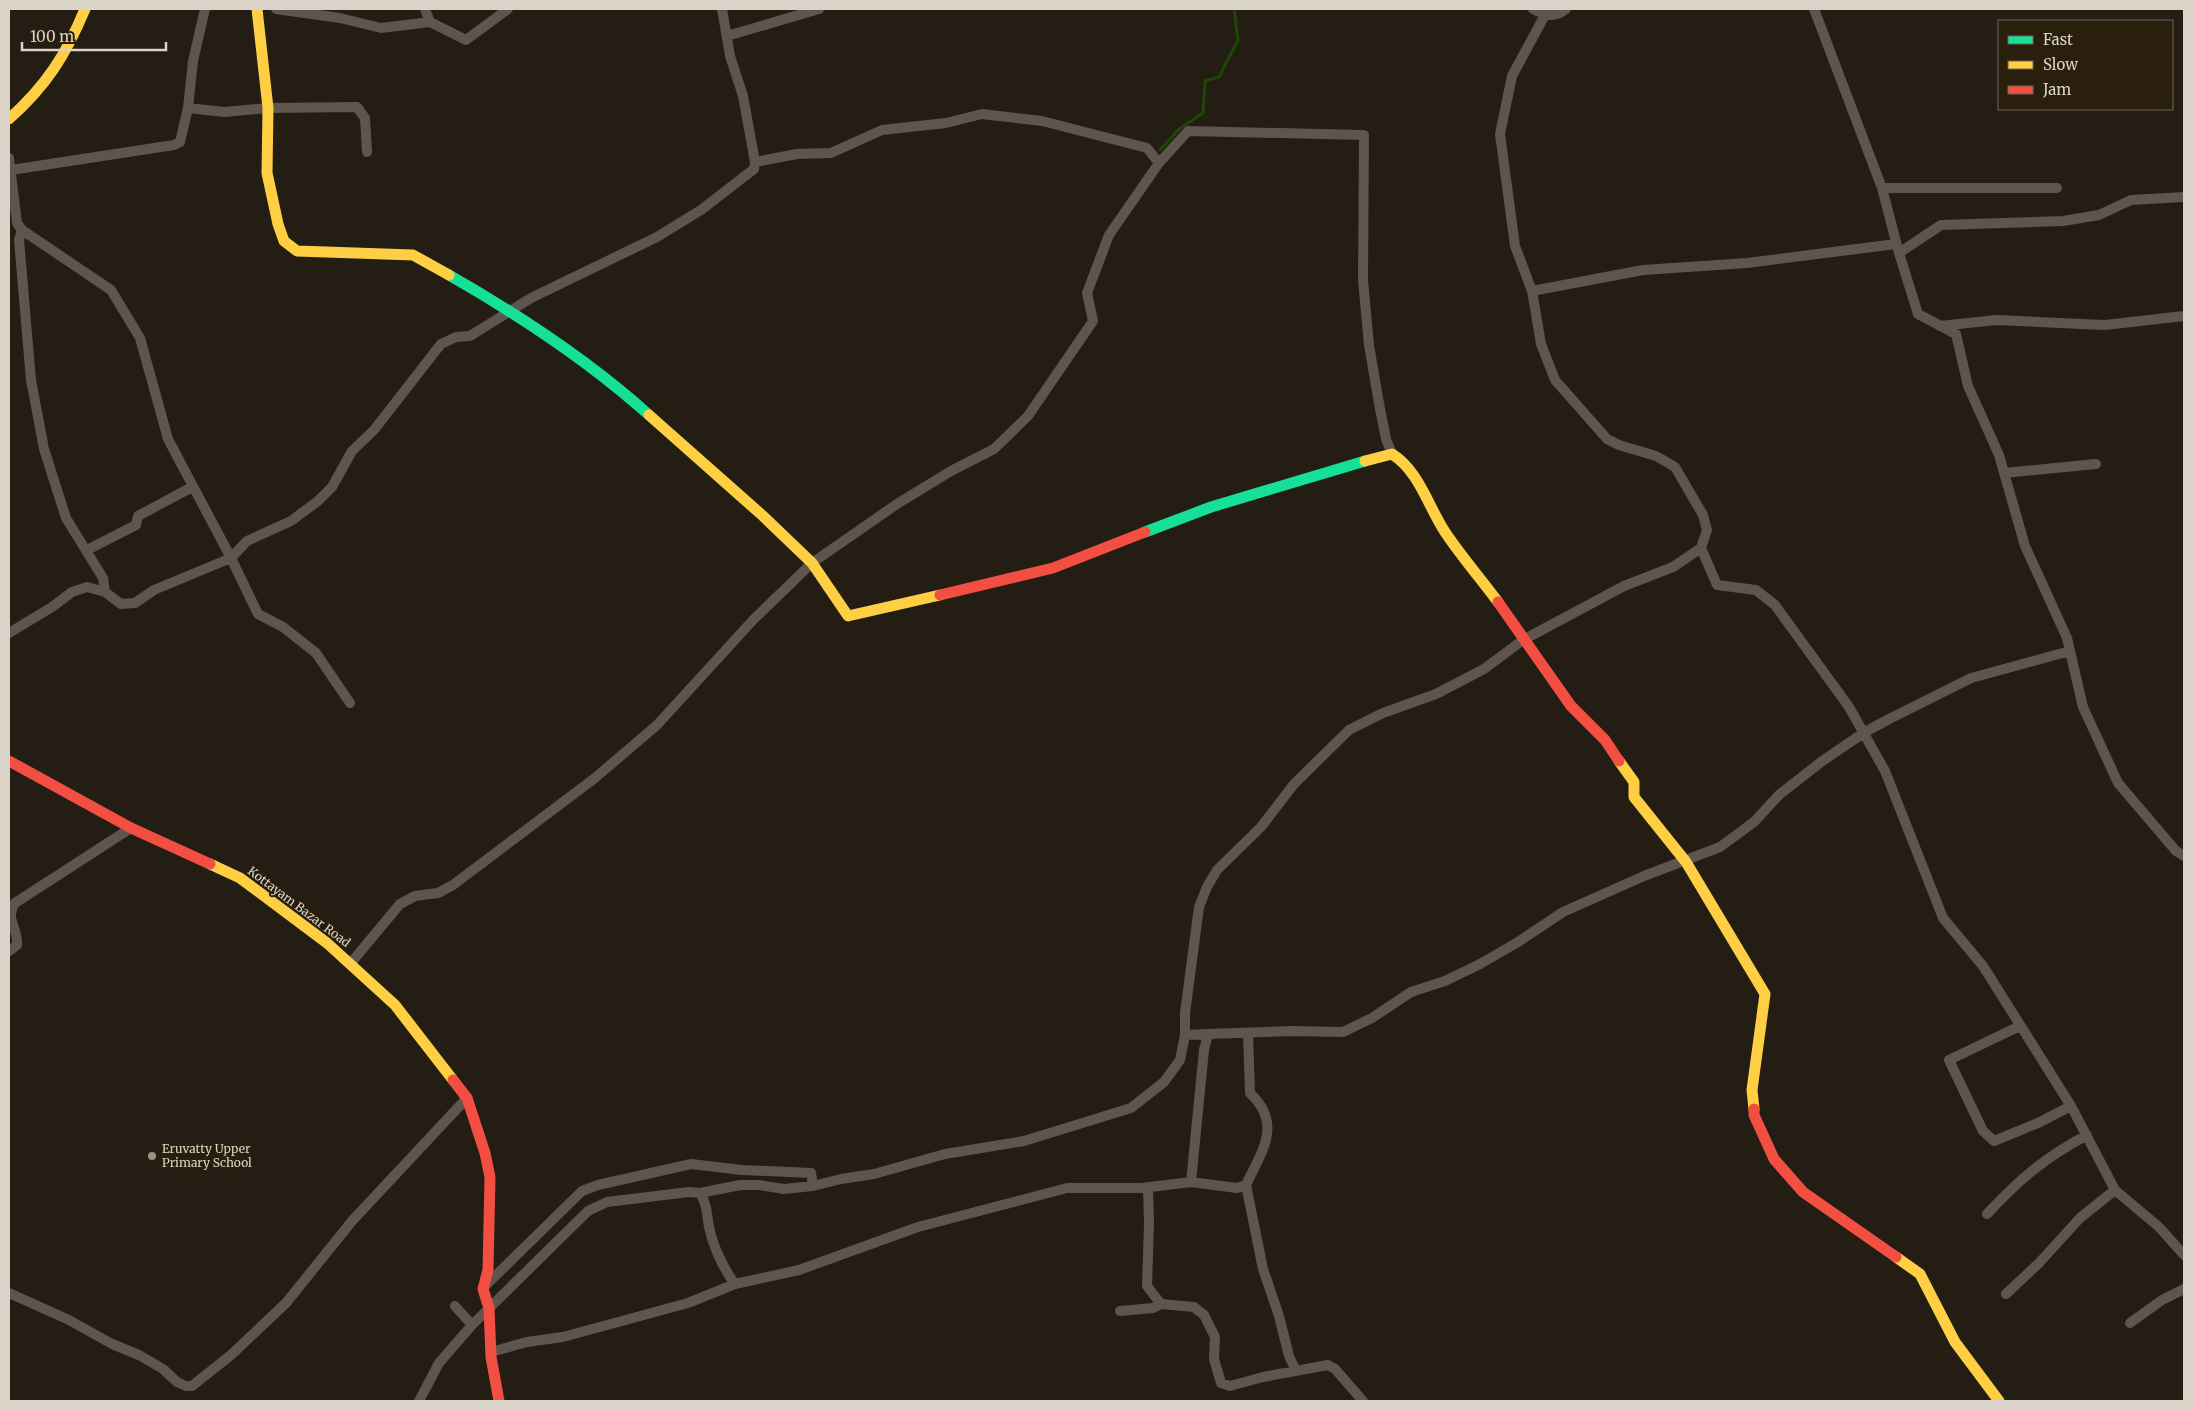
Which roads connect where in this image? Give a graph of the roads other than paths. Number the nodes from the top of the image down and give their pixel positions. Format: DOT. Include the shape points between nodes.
graph roads {
  1 [pos="85,9"];
  2 [pos="205,9"];
  3 [pos="257,9"];
  4 [pos="276,9"];
  5 [pos="425,9"];
  6 [pos="508,9"];
  7 [pos="722,9"];
  8 [pos="819,9"];
  9 [pos="1534,9"];
  10 [pos="1566,9"];
  11 [pos="1814,9"];
  12 [pos="1545,15"];
  13 [pos="430,22"];
  14 [pos="727,36"];
  15 [pos="188,108"];
  16 [pos="268,108"];
  17 [pos="9,119"];
  18 [pos="367,152"];
  19 [pos="9,158"];
  20 [pos="755,162"];
  21 [pos="1159,163"];
  22 [pos="11,170"];
  23 [pos="1882,188"];
  24 [pos="2057,188"];
  25 [pos="2184,197"];
  26 [pos="12,216"];
  27 [pos="22,230"];
  28 [pos="1897,248"];
  29 [pos="1532,291"];
  30 [pos="508,312"];
  31 [pos="2184,316"];
  32 [pos="1940,326"];
  33 [pos="1392,454"];
  34 [pos="2096,464"];
  35 [pos="2004,473"];
  36 [pos="192,487"];
  37 [pos="1701,548"];
  38 [pos="87,550"];
  39 [pos="231,558"];
  40 [pos="812,563"];
  41 [pos="105,592"];
  42 [pos="9,633"];
  43 [pos="1523,640"];
  44 [pos="2070,651"];
  45 [pos="350,704"];
  46 [pos="1865,732"];
  47 [pos="9,761"];
  48 [pos="131,828"];
  49 [pos="2184,856"];
  50 [pos="1686,862"];
  51 [pos="9,951"];
  52 [pos="350,964"];
  53 [pos="2020,1026"];
  54 [pos="1248,1033"];
  55 [pos="1208,1034"];
  56 [pos="1185,1035"];
  57 [pos="467,1098"];
  58 [pos="2071,1106"];
  59 [pos="2088,1135"];
  60 [pos="1191,1182"];
  61 [pos="1246,1185"];
  62 [pos="813,1186"];
  63 [pos="1148,1187"];
  64 [pos="2115,1190"];
  65 [pos="700,1193"];
  66 [pos="1987,1214"];
  67 [pos="2184,1255"];
  68 [pos="735,1284"];
  69 [pos="2184,1288"];
  70 [pos="482,1289"];
  71 [pos="9,1292"];
  72 [pos="2006,1294"];
  73 [pos="1162,1304"];
  74 [pos="455,1306"];
  75 [pos="489,1307"];
  76 [pos="1120,1311"];
  77 [pos="2130,1323"];
  78 [pos="472,1325"];
  79 [pos="491,1352"];
  80 [pos="1296,1371"];
  81 [pos="419,1401"];
  82 [pos="499,1401"];
  83 [pos="1363,1401"];
  84 [pos="1999,1401"];
  1 -- 17 [label="street" via="61,63"];
  2 -- 15 [label="street" via="193,61"];
  3 -- 16 [label="street"];
  4 -- 13 [label="street" via="340,18 381,28"];
  5 -- 13 [label="street"];
  6 -- 13 [label="street" via="466,40"];
  7 -- 14 [label="street"];
  8 -- 14 [label="street"];
  9 -- 12 [label="street"];
  10 -- 12 [label="street" via="1558,15"];
  11 -- 23 [label="street"];
  12 -- 29 [label="street" via="1512,76 1500,134 1515,246"];
  14 -- 20 [label="street" via="743,96"];
  15 -- 16 [label="street" via="224,112"];
  15 -- 22 [label="street" via="180,142 174,145"];
  16 -- 18 [label="street" via="358,107 364,118"];
  16 -- 30 [label="street" via="267,174 284,241 297,251 413,255"];
  19 -- 22 [label="street"];
  20 -- 21 [label="street" via="797,154 831,153 882,130 946,124 982,114 1042,121 1147,148"];
  20 -- 30 [label="street" via="754,169 701,210"];
  21 -- 33 [label="street" via="1188,131 1364,134 1363,280 1369,345 1386,440"];
  21 -- 40 [label="street" via="1109,235 1087,293 1093,321 1028,416 994,449 897,504"];
  22 -- 26 [label="street"];
  23 -- 24 [label="street"];
  23 -- 28 [label="street"];
  25 -- 28 [label="street" via="2131,200 2099,215 2063,221 1942,226"];
  26 -- 27 [label="street"];
  27 -- 36 [label="street" via="111,290 140,338 168,439"];
  27 -- 38 [label="street" via="19,240 31,380 44,449 66,518"];
  28 -- 29 [label="street" via="1643,270"];
  28 -- 32 [label="street" via="1918,314"];
  29 -- 37 [label="street" via="1541,344 1556,380 1607,439 1675,466 1703,515 1707,530"];
  30 -- 39 [label="street" via="470,336 456,337 441,344 374,430 352,451 332,488 290,521 247,541"];
  30 -- 40 [label="street" via="612,382 764,516"];
  31 -- 32 [label="street" via="2105,325 1996,320"];
  32 -- 35 [label="street" via="1956,334 1968,386"];
  33 -- 40 [label="street" via="1211,507 1053,568 866,613 848,616"];
  33 -- 43 [label="street" via="1412,472 1445,532"];
  34 -- 35 [label="street"];
  35 -- 44 [label="street" via="2025,546"];
  36 -- 38 [label="street" via="138,516 136,525"];
  36 -- 39 [label="street"];
  37 -- 43 [label="street" via="1673,567 1624,586"];
  37 -- 46 [label="street" via="1717,585 1756,590 1775,605"];
  38 -- 41 [label="street" via="103,578"];
  39 -- 41 [label="street" via="154,590 135,603 121,604"];
  39 -- 45 [label="street" via="258,614 283,627 316,653"];
  40 -- 52 [label="street" via="753,620 657,725 595,778 453,885 400,904"];
  41 -- 42 [label="street" via="87,587 72,592"];
  43 -- 50 [label="street" via="1570,706 1605,740 1634,782 1634,797"];
  43 -- 56 [label="street" via="1484,669 1436,694 1383,713 1349,730 1294,784 1261,827 1218,870 1199,907"];
  44 -- 46 [label="street" via="1971,678"];
  44 -- 49 [label="street" via="2083,707 2118,783 2176,851"];
  46 -- 50 [label="street" via="1780,794 1738,835"];
  46 -- 53 [label="street" via="1885,771 1943,918 1983,966"];
  47 -- 48 [label="street, Kottayam Bazar Road"];
  48 -- 51 [label="street" via="14,903 10,915 18,938 17,945"];
  48 -- 52 [label="street, Kottayam Bazar Road" via="240,878"];
  50 -- 54 [label="street" via="1644,876 1563,912 1480,964 1445,981 1411,992 1372,1018 1343,1032"];
  50 -- 84 [label="street" via="1765,994 1752,1090 1754,1115 1774,1159 1803,1192 1920,1274 1955,1342"];
  52 -- 57 [label="street, Kottayam Bazar Road" via="395,1005"];
  53 -- 58 [label="street"];
  53 -- 58 [label="street" via="1949,1060 1983,1131 1994,1142"];
  54 -- 55 [label="street"];
  54 -- 61 [label="street" via="1250,1093 1261,1103 1268,1134"];
  55 -- 56 [label="street"];
  55 -- 60 [label="street"];
  56 -- 62 [label="street" via="1180,1060 1164,1082 1131,1108 1024,1141 945,1154 874,1174"];
  57 -- 70 [label="street, Kottayam Bazar Road" via="486,1153 490,1177 488,1270"];
  57 -- 71 [label="street" via="352,1222 286,1303 192,1386 177,1382 139,1355"];
  58 -- 59 [label="street"];
  59 -- 64 [label="street"];
  59 -- 66 [label="street" via="2026,1174"];
  60 -- 61 [label="street" via="1237,1188"];
  60 -- 63 [label="street"];
  61 -- 80 [label="street" via="1263,1269"];
  62 -- 65 [label="street" via="784,1189 740,1185"];
  62 -- 70 [label="street" via="811,1173 691,1164 598,1185 582,1191"];
  63 -- 68 [label="street" via="1067,1188 918,1227 799,1270"];
  63 -- 73 [label="street" via="1147,1286"];
  64 -- 67 [label="street" via="2159,1227"];
  64 -- 72 [label="street" via="2080,1218"];
  65 -- 68 [label="street" via="706,1206 709,1228 727,1274"];
  65 -- 75 [label="street" via="644,1196 607,1202 588,1211"];
  68 -- 79 [label="street" via="688,1302 563,1337"];
  69 -- 77 [label="street"];
  70 -- 75 [label="street"];
  73 -- 76 [label="street"];
  73 -- 80 [label="street" via="1194,1307 1204,1315 1215,1337 1214,1359 1221,1383 1225,1386"];
  74 -- 78 [label="street"];
  75 -- 78 [label="street"];
  75 -- 79 [label="street"];
  78 -- 81 [label="street" via="439,1363"];
  79 -- 82 [label="street"];
  80 -- 83 [label="street" via="1328,1365"];
}
